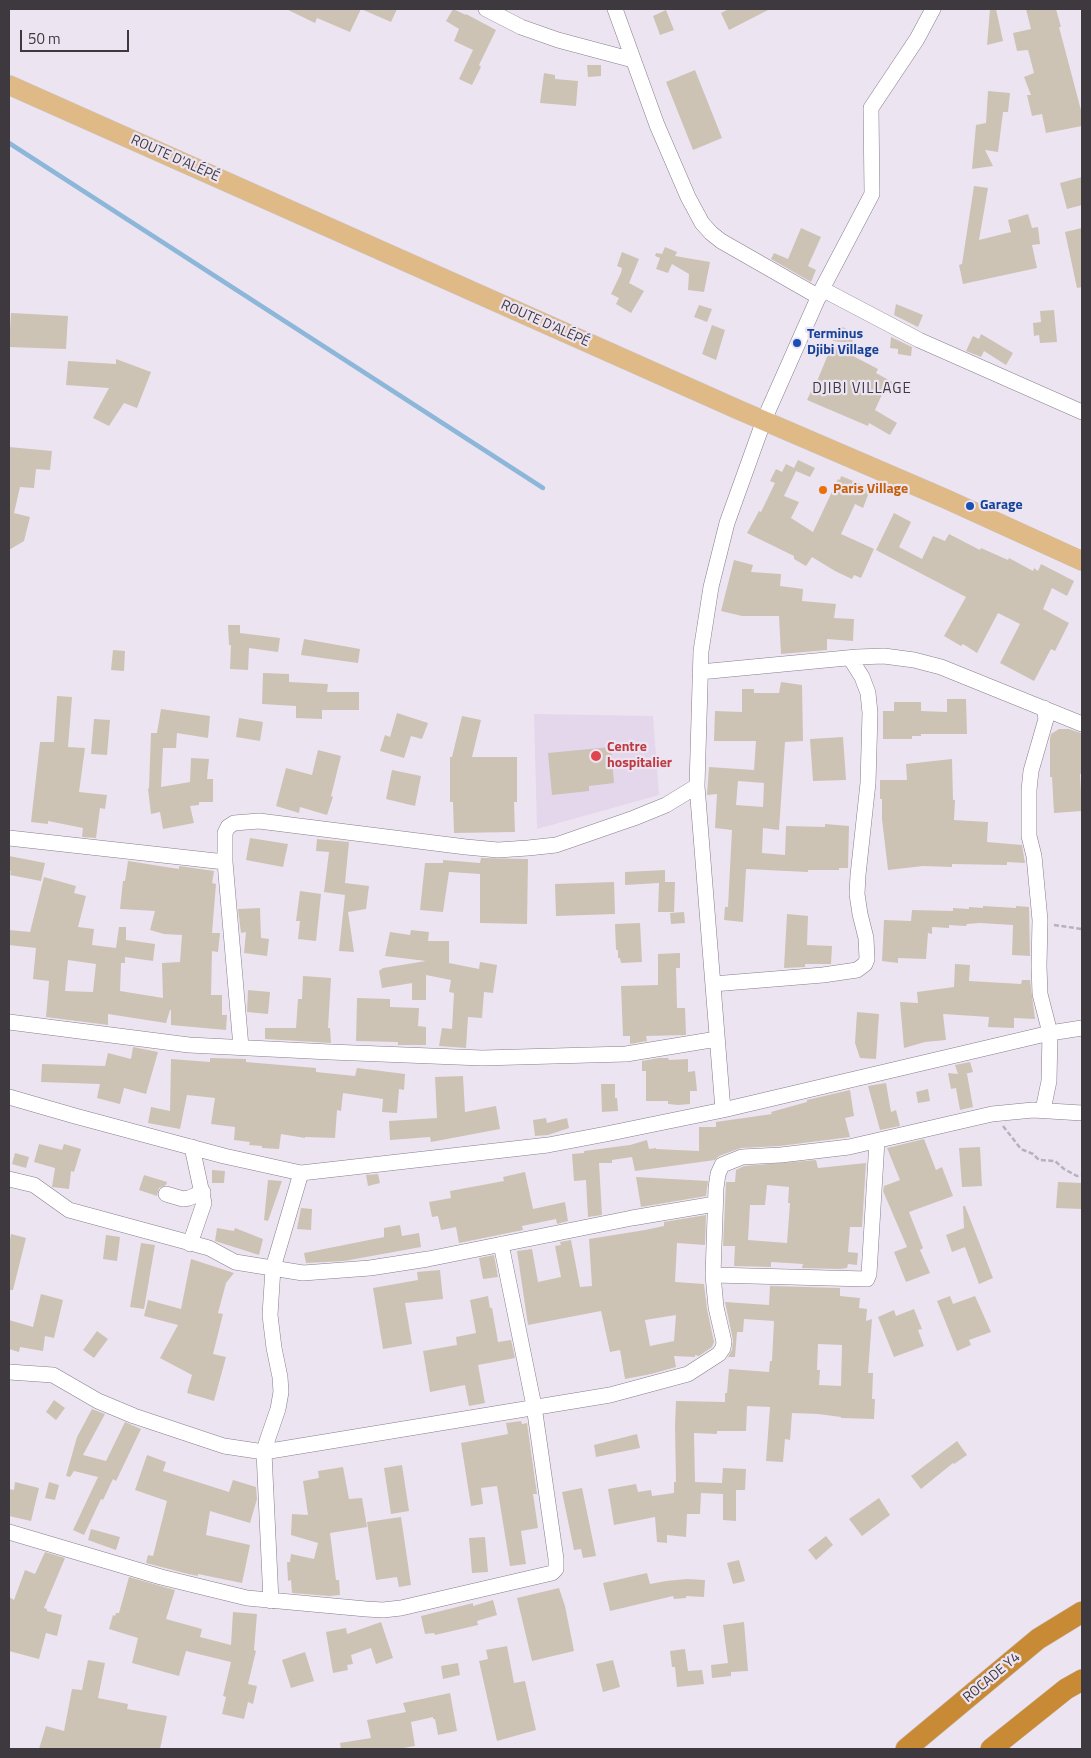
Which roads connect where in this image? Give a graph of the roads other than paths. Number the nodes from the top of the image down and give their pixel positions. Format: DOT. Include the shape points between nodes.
graph roads {
  1 [pos="486,9"];
  2 [pos="614,9"];
  3 [pos="933,9"];
  4 [pos="633,60"];
  5 [pos="9,85"];
  6 [pos="820,293"];
  7 [pos="1082,412"];
  8 [pos="764,420"];
  9 [pos="1082,561"];
  10 [pos="850,658"];
  11 [pos="700,672"];
  12 [pos="1044,708"];
  13 [pos="1082,724"];
  14 [pos="697,786"];
  15 [pos="9,838"];
  16 [pos="225,862"];
  17 [pos="713,984"];
  18 [pos="9,1022"];
  19 [pos="1082,1028"];
  20 [pos="1050,1033"];
  21 [pos="717,1039"];
  22 [pos="241,1047"];
  23 [pos="9,1097"];
  24 [pos="723,1110"];
  25 [pos="1042,1110"];
  26 [pos="1082,1113"];
  27 [pos="877,1141"];
  28 [pos="192,1147"];
  29 [pos="302,1173"];
  30 [pos="9,1179"];
  31 [pos="203,1192"];
  32 [pos="166,1194"];
  33 [pos="715,1204"];
  34 [pos="190,1244"];
  35 [pos="501,1244"];
  36 [pos="273,1268"];
  37 [pos="713,1275"];
  38 [pos="9,1372"];
  39 [pos="534,1406"];
  40 [pos="264,1452"];
  41 [pos="9,1532"];
  42 [pos="271,1601"];
  43 [pos="1082,1612"];
  44 [pos="1082,1680"];
  45 [pos="906,1749"];
  46 [pos="991,1749"];
  1 -- 4 [label="street" via="521,27 558,40"];
  2 -- 4 [label="street"];
  3 -- 6 [label="street" via="871,108 872,194"];
  4 -- 6 [label="street" via="657,125 702,223 721,241"];
  5 -- 8 [label="main road, ROUTE D'ALÉPÉ"];
  6 -- 7 [label="street"];
  6 -- 8 [label="street"];
  8 -- 9 [label="main road, ROUTE D'ALÉPÉ"];
  8 -- 11 [label="street" via="722,542 700,651"];
  10 -- 11 [label="street"];
  10 -- 12 [label="street" via="884,656 914,660 941,667"];
  10 -- 17 [label="street" via="862,676 870,713 868,783 858,875 860,914 866,938 865,964 857,970"];
  11 -- 14 [label="street"];
  12 -- 13 [label="street"];
  12 -- 20 [label="street" via="1046,719 1033,762 1029,790 1029,836 1040,920 1040,994"];
  14 -- 16 [label="street" via="666,805 634,818 556,845 528,848 466,847 246,821 228,827"];
  14 -- 17 [label="street"];
  15 -- 16 [label="street"];
  16 -- 22 [label="street"];
  17 -- 21 [label="street"];
  18 -- 22 [label="street" via="189,1044"];
  19 -- 20 [label="street"];
  20 -- 24 [label="street"];
  20 -- 25 [label="street" via="1049,1081"];
  21 -- 22 [label="street" via="626,1054 492,1058"];
  21 -- 24 [label="street"];
  23 -- 28 [label="street"];
  24 -- 29 [label="street" via="548,1145"];
  25 -- 26 [label="street"];
  25 -- 27 [label="street" via="992,1114"];
  27 -- 33 [label="street" via="730,1161 719,1169"];
  27 -- 37 [label="street" via="868,1279"];
  28 -- 29 [label="street"];
  28 -- 31 [label="street"];
  29 -- 36 [label="street"];
  30 -- 34 [label="street" via="34,1185 70,1210"];
  31 -- 32 [label="street" via="183,1199"];
  31 -- 34 [label="street" via="204,1203"];
  33 -- 35 [label="street"];
  33 -- 37 [label="street"];
  34 -- 36 [label="street" via="209,1248 235,1262"];
  35 -- 36 [label="street" via="370,1268 303,1273"];
  35 -- 39 [label="street"];
  36 -- 40 [label="street" via="270,1315 281,1392"];
  37 -- 39 [label="street" via="724,1342 719,1354 688,1374 667,1381"];
  38 -- 40 [label="street" via="53,1375 98,1401 134,1416 224,1446"];
  39 -- 40 [label="street"];
  39 -- 42 [label="street" via="557,1564 552,1574 383,1610"];
  40 -- 42 [label="street"];
  41 -- 42 [label="street" via="161,1577"];
  43 -- 45 [label="highway, ROCADE Y4" via="1038,1639"];
  44 -- 46 [label="highway"];
}
